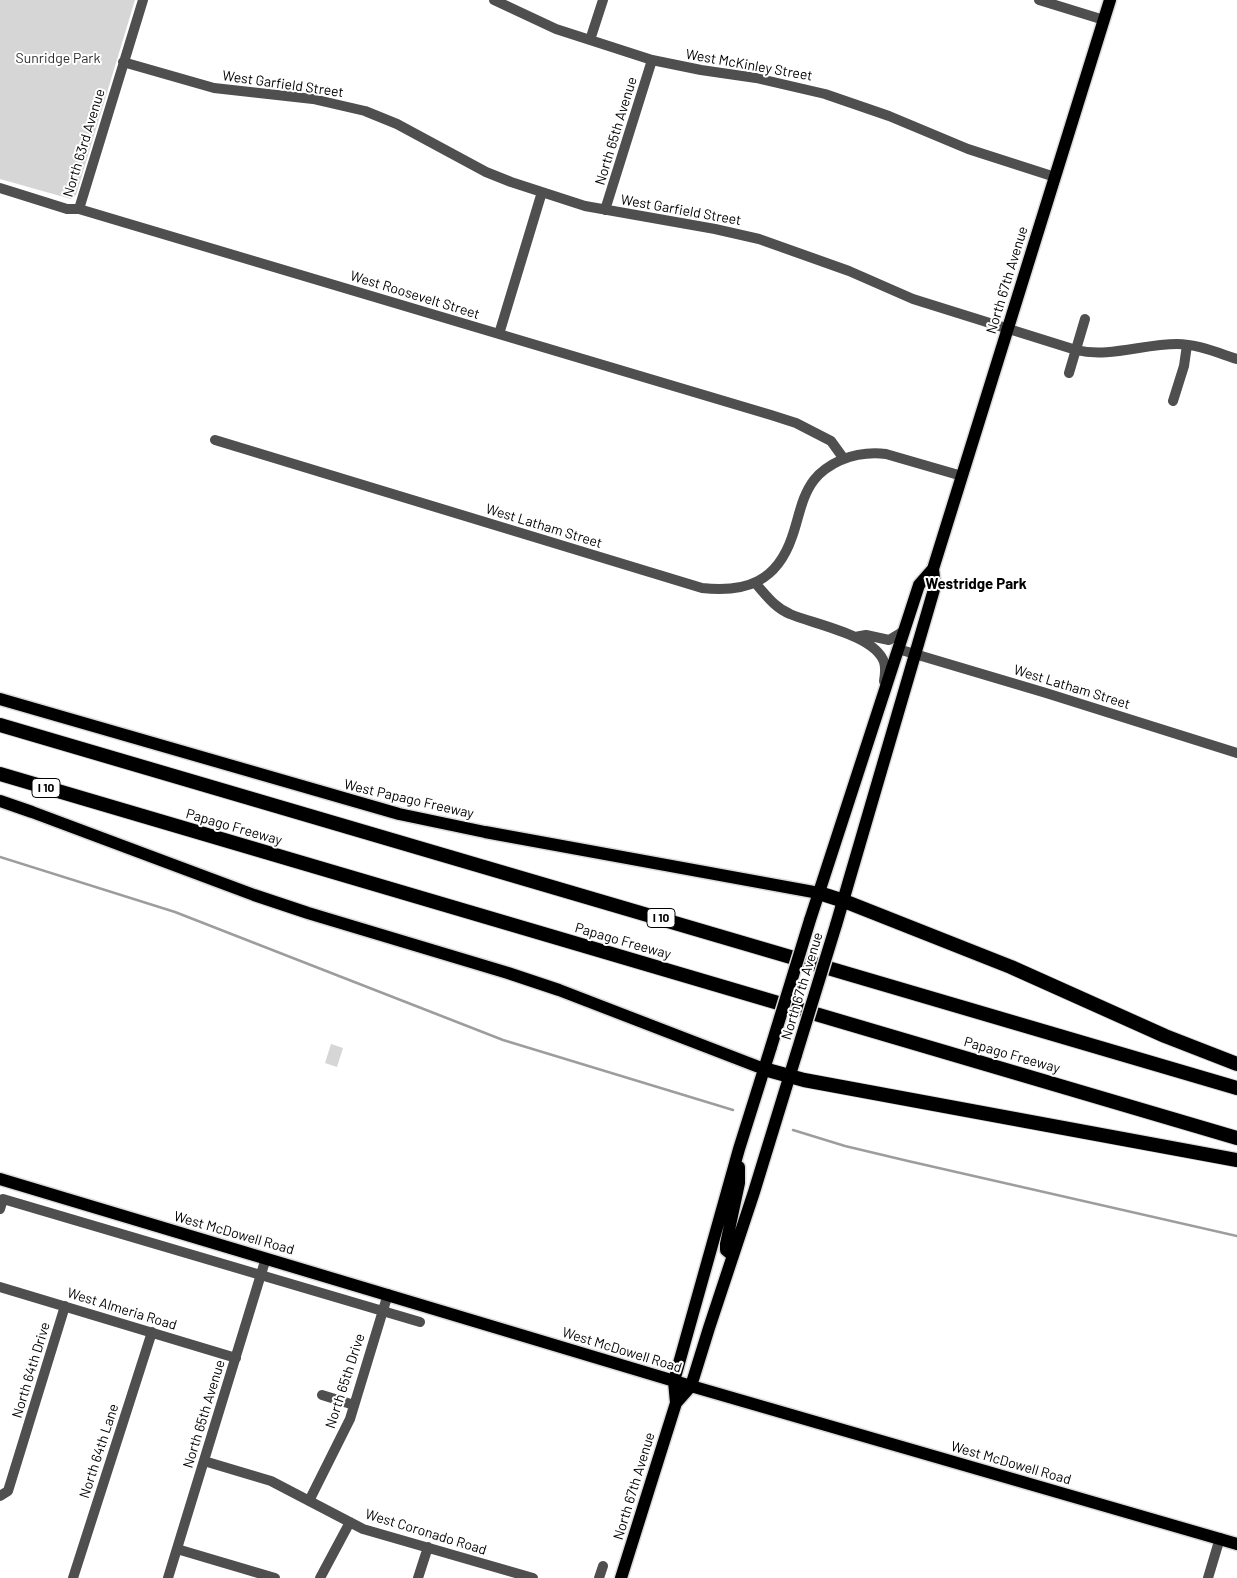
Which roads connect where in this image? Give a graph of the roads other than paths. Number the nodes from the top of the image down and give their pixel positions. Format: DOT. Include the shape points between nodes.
graph roads {
  1 [pos="143,0"];
  2 [pos="494,0"];
  3 [pos="603,0"];
  4 [pos="1039,0"];
  5 [pos="1110,0"];
  6 [pos="1104,20"];
  7 [pos="590,40"];
  8 [pos="652,60"];
  9 [pos="123,62"];
  10 [pos="1055,177"];
  11 [pos="0,188"];
  12 [pos="542,192"];
  13 [pos="79,209"];
  14 [pos="605,210"];
  15 [pos="1086,319"];
  16 [pos="1008,329"];
  17 [pos="499,334"];
  18 [pos="1187,345"];
  19 [pos="1076,350"];
  20 [pos="1237,359"];
  21 [pos="1069,373"];
  22 [pos="1173,401"];
  23 [pos="215,440"];
  24 [pos="840,461"];
  25 [pos="962,476"];
  26 [pos="933,569"];
  27 [pos="756,584"];
  28 [pos="904,631"];
  29 [pos="855,637"];
  30 [pos="898,649"];
  31 [pos="914,654"];
  32 [pos="0,699"];
  33 [pos="881,701"];
  34 [pos="2,725"];
  35 [pos="1237,753"];
  36 [pos="0,774"];
  37 [pos="0,801"];
  38 [pos="819,894"];
  39 [pos="844,901"];
  40 [pos="1237,1064"];
  41 [pos="764,1069"];
  42 [pos="789,1077"];
  43 [pos="1237,1088"];
  44 [pos="1237,1138"];
  45 [pos="739,1149"];
  46 [pos="1237,1160"];
  47 [pos="0,1179"];
  48 [pos="2,1204"];
  49 [pos="733,1256"];
  50 [pos="266,1258"];
  51 [pos="261,1276"];
  52 [pos="0,1287"];
  53 [pos="388,1294"];
  54 [pos="65,1306"];
  55 [pos="382,1311"];
  56 [pos="420,1322"];
  57 [pos="152,1332"];
  58 [pos="236,1358"];
  59 [pos="674,1381"];
  60 [pos="692,1386"];
  61 [pos="322,1395"];
  62 [pos="676,1403"];
  63 [pos="354,1405"];
  64 [pos="204,1461"];
  65 [pos="1,1496"];
  66 [pos="309,1501"];
  67 [pos="350,1522"];
  68 [pos="1220,1538"];
  69 [pos="1237,1544"];
  70 [pos="428,1547"];
  71 [pos="177,1549"];
  72 [pos="602,1566"];
  73 [pos="510,1575"];
  74 [pos="73,1578"];
  75 [pos="168,1578"];
  76 [pos="275,1578"];
  77 [pos="320,1578"];
  78 [pos="418,1578"];
  79 [pos="533,1578"];
  80 [pos="599,1578"];
  81 [pos="621,1578"];
  82 [pos="1208,1578"];
  1 -- 9 [label="street, North 63rd Avenue"];
  2 -- 7 [label="street, West McKinley Street" via="540,23"];
  3 -- 7 [label="street"];
  4 -- 6 [label="street"];
  5 -- 6 [label="main road, North 67th Avenue"];
  6 -- 10 [label="main road, North 67th Avenue"];
  7 -- 8 [label="street, West McKinley Street"];
  8 -- 10 [label="street, West McKinley Street" via="826,94 968,149"];
  8 -- 14 [label="street, North 65th Avenue"];
  9 -- 12 [label="street, West Garfield Street" via="214,88 313,99 365,111 397,124 493,175"];
  9 -- 13 [label="street, North 63rd Avenue"];
  10 -- 16 [label="main road, North 67th Avenue"];
  11 -- 13 [label="street, West Roosevelt Street" via="67,209"];
  12 -- 14 [label="street, West Garfield Street"];
  12 -- 17 [label="street"];
  13 -- 17 [label="street, West Roosevelt Street"];
  14 -- 16 [label="street, West Garfield Street" via="759,239 849,271 913,299"];
  15 -- 19 [label="street"];
  16 -- 19 [label="street, West Garfield Street"];
  16 -- 25 [label="main road, North 67th Avenue"];
  17 -- 24 [label="street, West Roosevelt Street" via="796,423 831,441"];
  18 -- 19 [label="street, West Garfield Street" via="1170,344 1097,353"];
  18 -- 20 [label="street, West Garfield Street"];
  18 -- 22 [label="street"];
  19 -- 21 [label="street"];
  23 -- 27 [label="street, West Latham Street" via="702,588 720,590"];
  24 -- 25 [label="street" via="868,453 886,454"];
  24 -- 27 [label="street" via="823,471 810,486 787,551 775,568"];
  25 -- 26 [label="main road, North 67th Avenue"];
  26 -- 28 [label="main road, North 67th Avenue" via="919,585"];
  26 -- 31 [label="main road, North 67th Avenue" via="935,586"];
  27 -- 29 [label="street" via="770,600 790,614"];
  28 -- 29 [label="street" via="890,640 866,635"];
  28 -- 30 [label="main road, North 67th Avenue"];
  29 -- 33 [label="street" via="868,644 885,664"];
  30 -- 31 [label="street, West Latham Street"];
  30 -- 33 [label="main road, North 67th Avenue"];
  31 -- 35 [label="street, West Latham Street"];
  31 -- 39 [label="main road, North 67th Avenue"];
  32 -- 38 [label="main road, West Papago Freeway" via="400,814"];
  33 -- 38 [label="main road, North 67th Avenue"];
  34 -- 43 [label="highway, I 10"];
  36 -- 44 [label="highway, Papago Freeway / I 10"];
  37 -- 41 [label="main road" via="254,895 551,988"];
  38 -- 39 [label="highway"];
  38 -- 41 [label="main road, North 67th Avenue, bridge"];
  39 -- 40 [label="highway" via="1012,967 1165,1036"];
  39 -- 42 [label="main road, North 67th Avenue, bridge"];
  41 -- 42 [label="highway"];
  41 -- 45 [label="main road, North 67th Avenue"];
  42 -- 46 [label="highway"];
  42 -- 49 [label="main road, North 67th Avenue"];
  45 -- 49 [label="main road" via="739,1183 726,1244 726,1250"];
  45 -- 59 [label="main road, North 67th Avenue"];
  47 -- 50 [label="main road, West McDowell Road"];
  48 -- 51 [label="street"];
  49 -- 60 [label="main road, North 67th Avenue"];
  50 -- 51 [label="street, North 65th Avenue"];
  50 -- 53 [label="main road, West McDowell Road"];
  51 -- 55 [label="street"];
  51 -- 58 [label="street, North 65th Avenue"];
  52 -- 54 [label="street, West Almeria Road"];
  53 -- 55 [label="street, North 65th Drive"];
  53 -- 59 [label="main road, West McDowell Road"];
  54 -- 57 [label="street, West Almeria Road"];
  54 -- 65 [label="street, North 64th Drive" via="8,1491"];
  55 -- 56 [label="street"];
  55 -- 63 [label="street, North 65th Drive"];
  57 -- 58 [label="street, West Almeria Road"];
  57 -- 74 [label="street, North 64th Lane"];
  58 -- 64 [label="street, North 65th Avenue"];
  59 -- 60 [label="main road, West McDowell Road"];
  59 -- 62 [label="main road, North 67th Avenue"];
  60 -- 62 [label="main road, North 67th Avenue"];
  60 -- 68 [label="main road, West McDowell Road"];
  61 -- 63 [label="street"];
  62 -- 81 [label="main road, North 67th Avenue"];
  63 -- 66 [label="street, North 65th Drive" via="345,1431"];
  64 -- 66 [label="street, West Coronado Road" via="271,1481"];
  64 -- 71 [label="street, North 65th Avenue"];
  66 -- 67 [label="street, West Coronado Road"];
  67 -- 70 [label="street, West Coronado Road"];
  67 -- 77 [label="street"];
  68 -- 69 [label="main road, West McDowell Road"];
  68 -- 82 [label="street"];
  70 -- 73 [label="street, West Coronado Road"];
  70 -- 78 [label="street"];
  71 -- 75 [label="street, North 65th Avenue"];
  71 -- 76 [label="street"];
  72 -- 80 [label="street"];
  73 -- 79 [label="street, West Coronado Road"];
}
